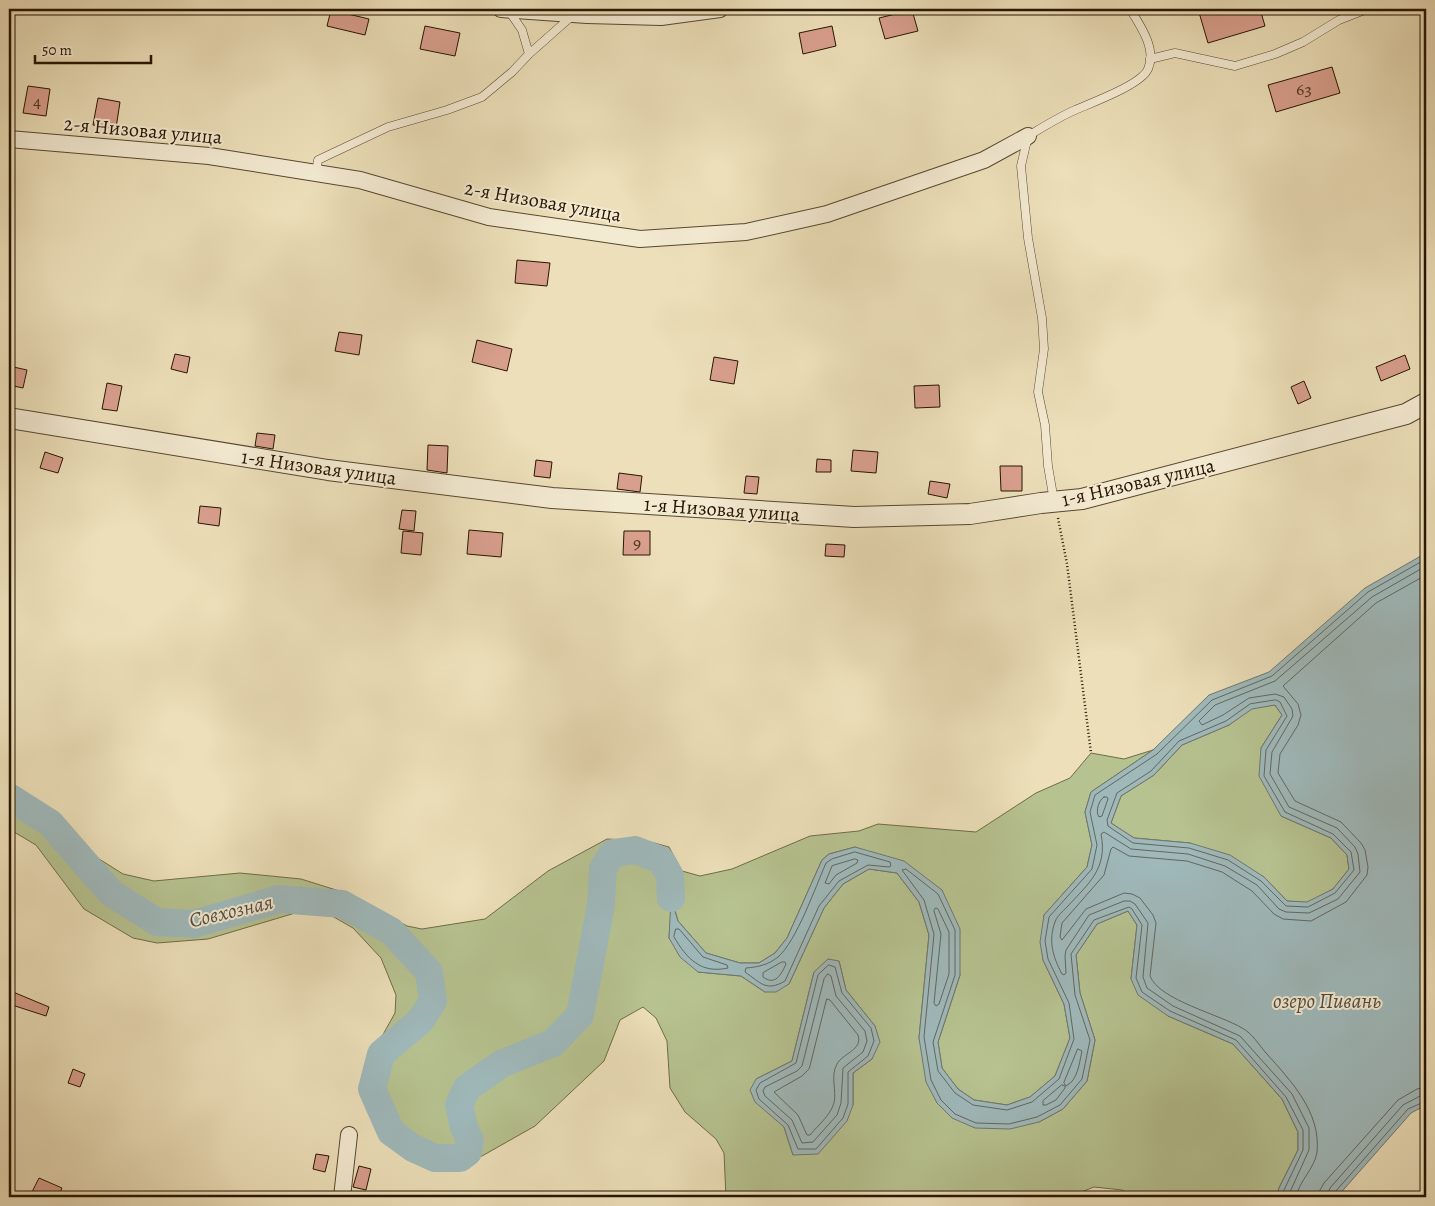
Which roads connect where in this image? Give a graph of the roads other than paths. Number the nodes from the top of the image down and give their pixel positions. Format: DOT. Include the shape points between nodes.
graph roads {
  1 [pos="720,9"];
  2 [pos="1130,9"];
  3 [pos="1367,9"];
  4 [pos="505,10"];
  5 [pos="697,10"];
  6 [pos="578,11"];
  7 [pos="529,54"];
  8 [pos="1150,59"];
  9 [pos="1028,136"];
  10 [pos="9,139"];
  11 [pos="316,173"];
  12 [pos="1426,402"];
  13 [pos="9,418"];
  14 [pos="1055,502"];
  15 [pos="349,1135"];
  16 [pos="342,1197"];
  1 -- 5 [label="street"];
  2 -- 8 [label="lane" via="1147,40"];
  3 -- 8 [label="lane" via="1339,20 1303,42 1235,66 1175,53"];
  4 -- 6 [label="street"];
  4 -- 7 [label="lane" via="522,30"];
  5 -- 6 [label="street" via="661,17"];
  6 -- 7 [label="lane"];
  7 -- 11 [label="lane" via="482,96 388,127 318,160"];
  8 -- 9 [label="lane" via="1146,72 1135,81"];
  9 -- 11 [label="street, 2-я Низовая улица" via="984,160 827,214 746,232 640,239 489,217 360,180"];
  9 -- 14 [label="lane" via="1021,166 1028,238 1042,318 1044,349 1038,392"];
  10 -- 11 [label="street, 2-я Низовая улица" via="209,156"];
  12 -- 14 [label="street, 1-я Низовая улица" via="1406,414 1082,499"];
  13 -- 14 [label="street, 1-я Низовая улица" via="328,470 552,498 854,517 970,514"];
  15 -- 16 [label="street"];
}
